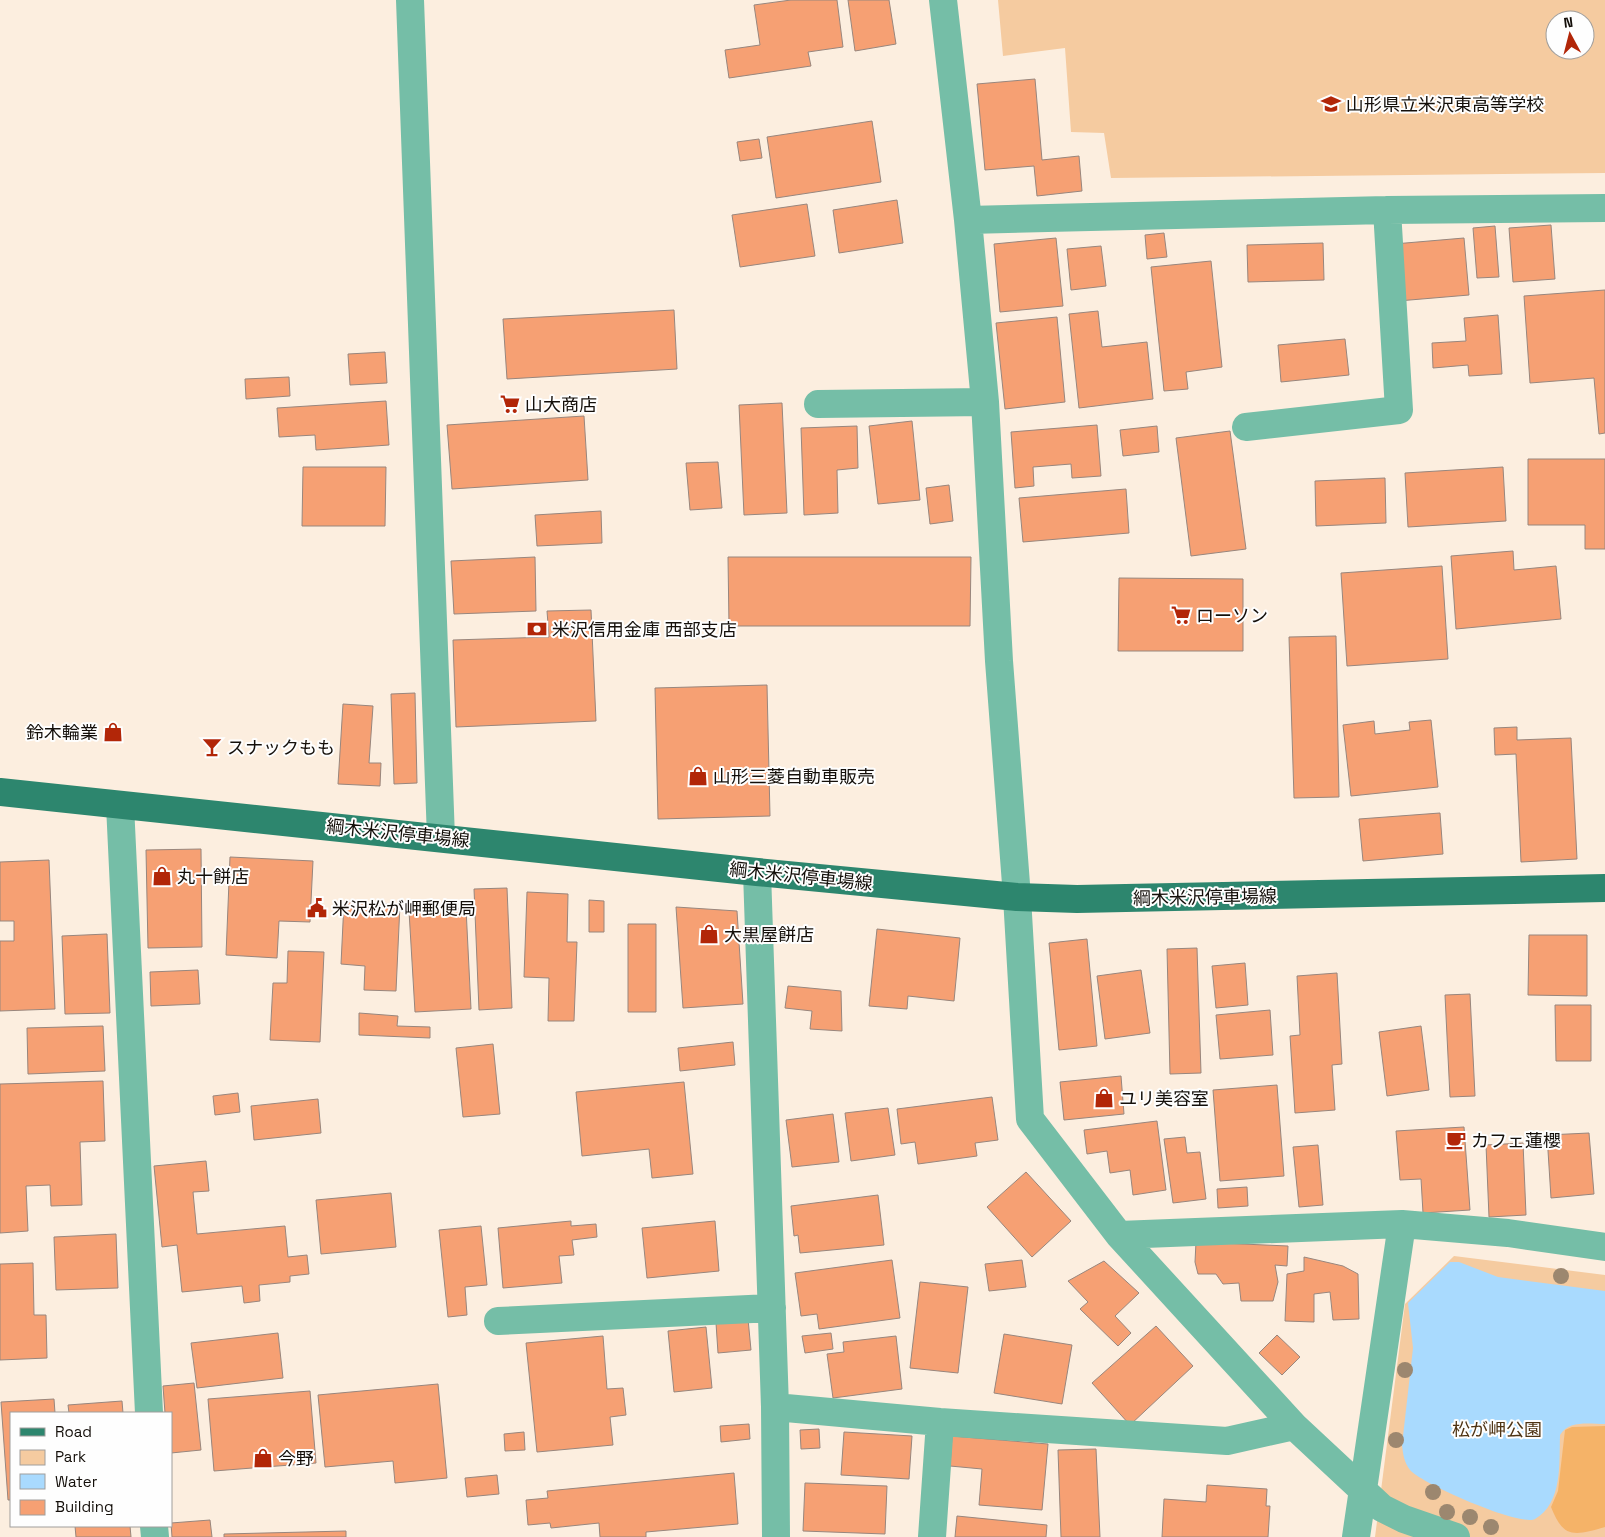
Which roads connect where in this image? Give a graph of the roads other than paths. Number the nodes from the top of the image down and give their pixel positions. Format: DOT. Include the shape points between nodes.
graph roads {
  1 [pos="410,0"];
  2 [pos="943,0"];
  3 [pos="1605,208"];
  4 [pos="1387,210"];
  5 [pos="968,220"];
  6 [pos="985,402"];
  7 [pos="818,404"];
  8 [pos="1246,427"];
  9 [pos="0,792"];
  10 [pos="120,805"];
  11 [pos="441,838"];
  12 [pos="757,872"];
  13 [pos="1605,888"];
  14 [pos="1017,897"];
  15 [pos="1402,1224"];
  16 [pos="1119,1236"];
  17 [pos="1605,1247"];
  18 [pos="772,1308"];
  19 [pos="498,1321"];
  20 [pos="775,1407"];
  21 [pos="149,1412"];
  22 [pos="940,1422"];
  23 [pos="1294,1426"];
  24 [pos="1362,1489"];
  25 [pos="776,1537"];
  26 [pos="932,1537"];
  27 [pos="1356,1537"];
  28 [pos="1456,1537"];
  1 -- 11 [label="street"];
  2 -- 5 [label="street"];
  3 -- 4 [label="street"];
  4 -- 5 [label="street"];
  4 -- 8 [label="street" via="1399,410"];
  5 -- 6 [label="street"];
  6 -- 7 [label="street"];
  6 -- 14 [label="street" via="999,662"];
  9 -- 10 [label="main road, 綱木米沢停車場線"];
  10 -- 11 [label="main road, 綱木米沢停車場線"];
  10 -- 21 [label="street"];
  11 -- 12 [label="main road, 綱木米沢停車場線"];
  12 -- 14 [label="main road, 綱木米沢停車場線"];
  12 -- 18 [label="street"];
  13 -- 14 [label="main road, 綱木米沢停車場線" via="1087,899"];
  14 -- 16 [label="street" via="1030,1119"];
  15 -- 16 [label="street"];
  15 -- 17 [label="street" via="1508,1233"];
  15 -- 24 [label="street"];
  16 -- 23 [label="street"];
  18 -- 19 [label="street"];
  18 -- 20 [label="street"];
  20 -- 22 [label="street"];
  20 -- 25 [label="street"];
  22 -- 23 [label="street" via="1228,1441"];
  22 -- 26 [label="street"];
  23 -- 24 [label="street"];
  24 -- 27 [label="street"];
  24 -- 28 [label="street" via="1382,1508"];
}
